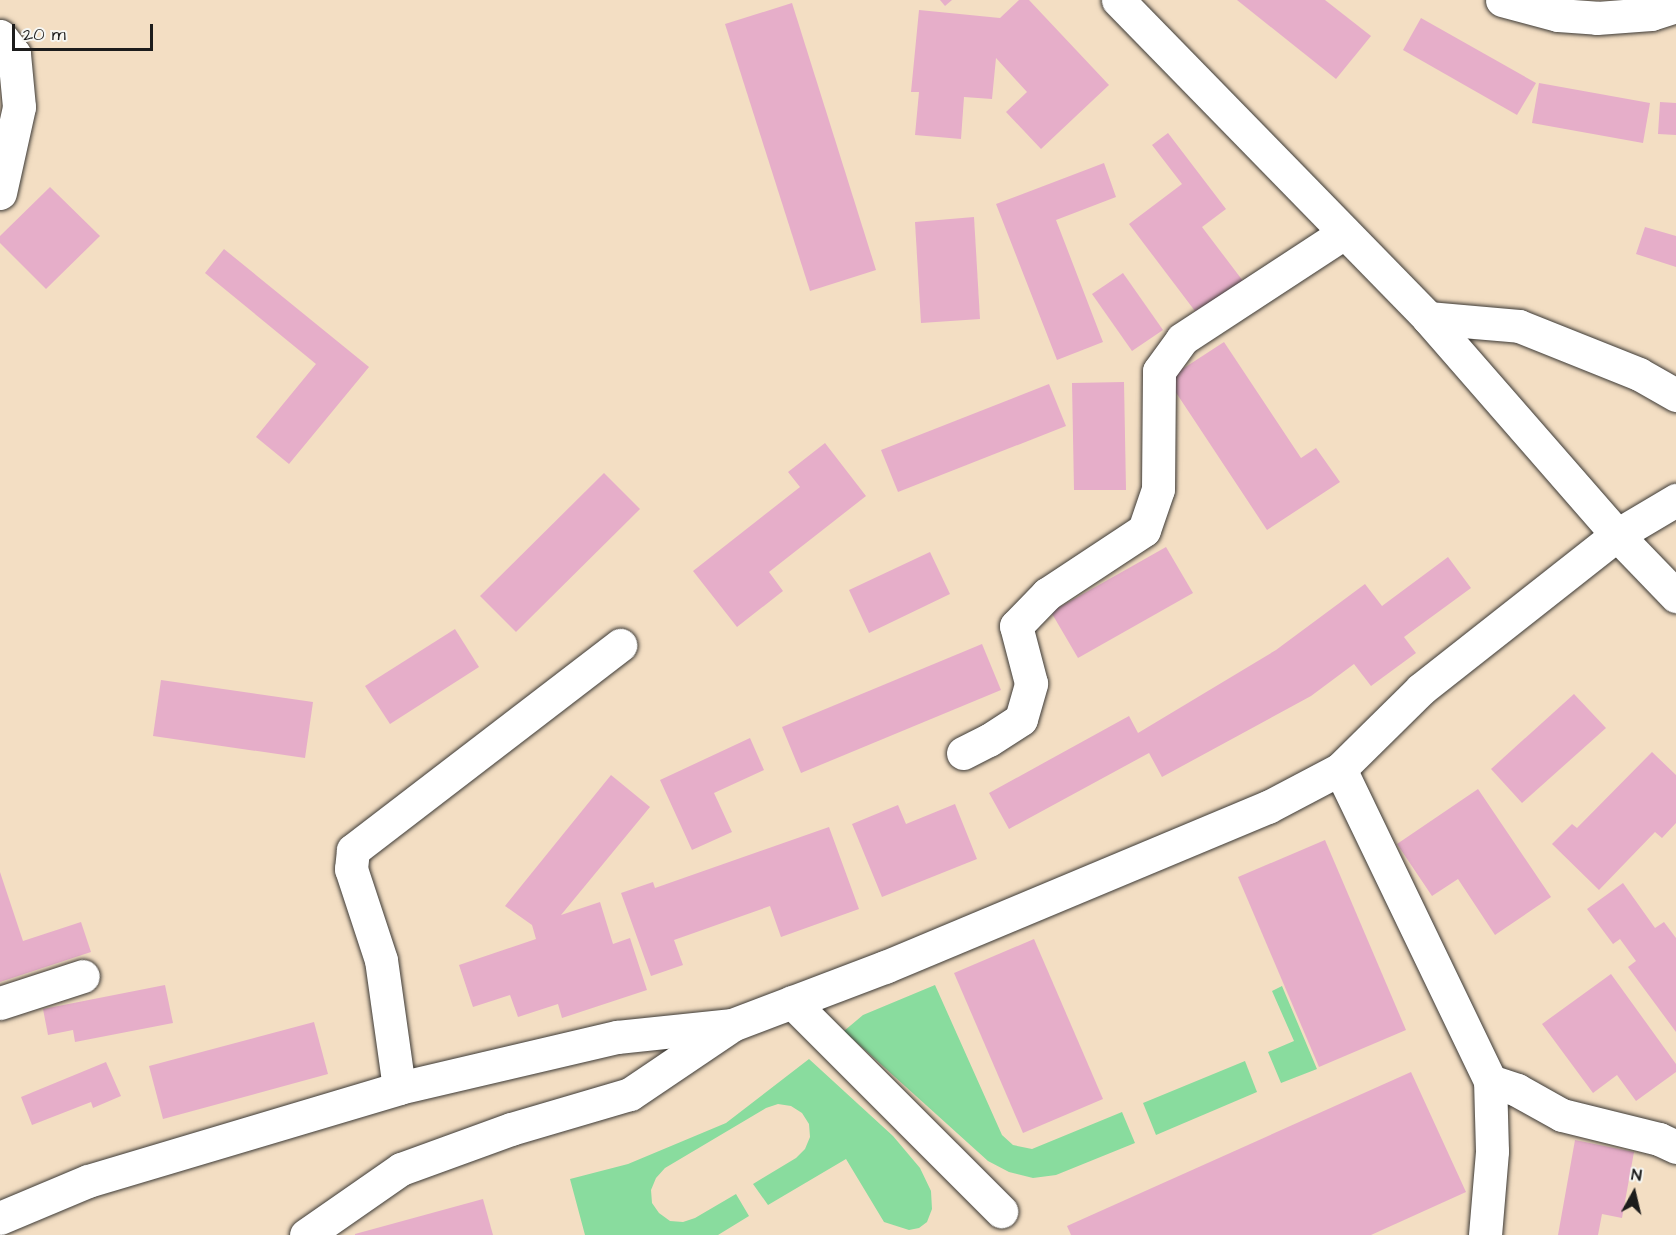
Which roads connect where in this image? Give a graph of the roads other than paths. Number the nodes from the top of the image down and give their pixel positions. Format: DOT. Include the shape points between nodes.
graph roads {
  1 [pos="1502,0"];
  2 [pos="1121,1"];
  3 [pos="1676,6"];
  4 [pos="0,36"];
  5 [pos="0,193"];
  6 [pos="1344,233"];
  7 [pos="1428,318"];
  8 [pos="1676,395"];
  9 [pos="1676,500"];
  10 [pos="1617,535"];
  11 [pos="1676,596"];
  12 [pos="620,645"];
  13 [pos="963,753"];
  14 [pos="1340,769"];
  15 [pos="83,976"];
  16 [pos="792,1002"];
  17 [pos="0,1004"];
  18 [pos="732,1025"];
  19 [pos="1490,1081"];
  20 [pos="399,1088"];
  21 [pos="1676,1147"];
  22 [pos="1001,1211"];
  23 [pos="0,1218"];
  24 [pos="306,1235"];
  25 [pos="1485,1235"];
  1 -- 3 [label="street" via="1558,15 1597,18 1651,14"];
  2 -- 6 [label="street"];
  4 -- 5 [label="street" via="14,54 19,107"];
  6 -- 7 [label="street"];
  6 -- 13 [label="street" via="1182,339 1159,371 1158,489 1144,530 1047,594 1016,626 1031,683 1021,719"];
  7 -- 8 [label="street" via="1519,326 1639,374"];
  7 -- 10 [label="street"];
  9 -- 10 [label="street"];
  10 -- 11 [label="street"];
  10 -- 14 [label="street" via="1421,689"];
  12 -- 20 [label="street" via="353,850 351,869 381,960"];
  14 -- 16 [label="street" via="1268,807"];
  14 -- 19 [label="street"];
  15 -- 17 [label="street"];
  16 -- 18 [label="street"];
  16 -- 22 [label="street"];
  18 -- 20 [label="street" via="617,1037"];
  18 -- 24 [label="street" via="630,1094 511,1129 401,1169"];
  19 -- 21 [label="street" via="1517,1090 1562,1115 1659,1139"];
  19 -- 25 [label="street" via="1492,1151"];
  20 -- 23 [label="street" via="88,1181"];
}
